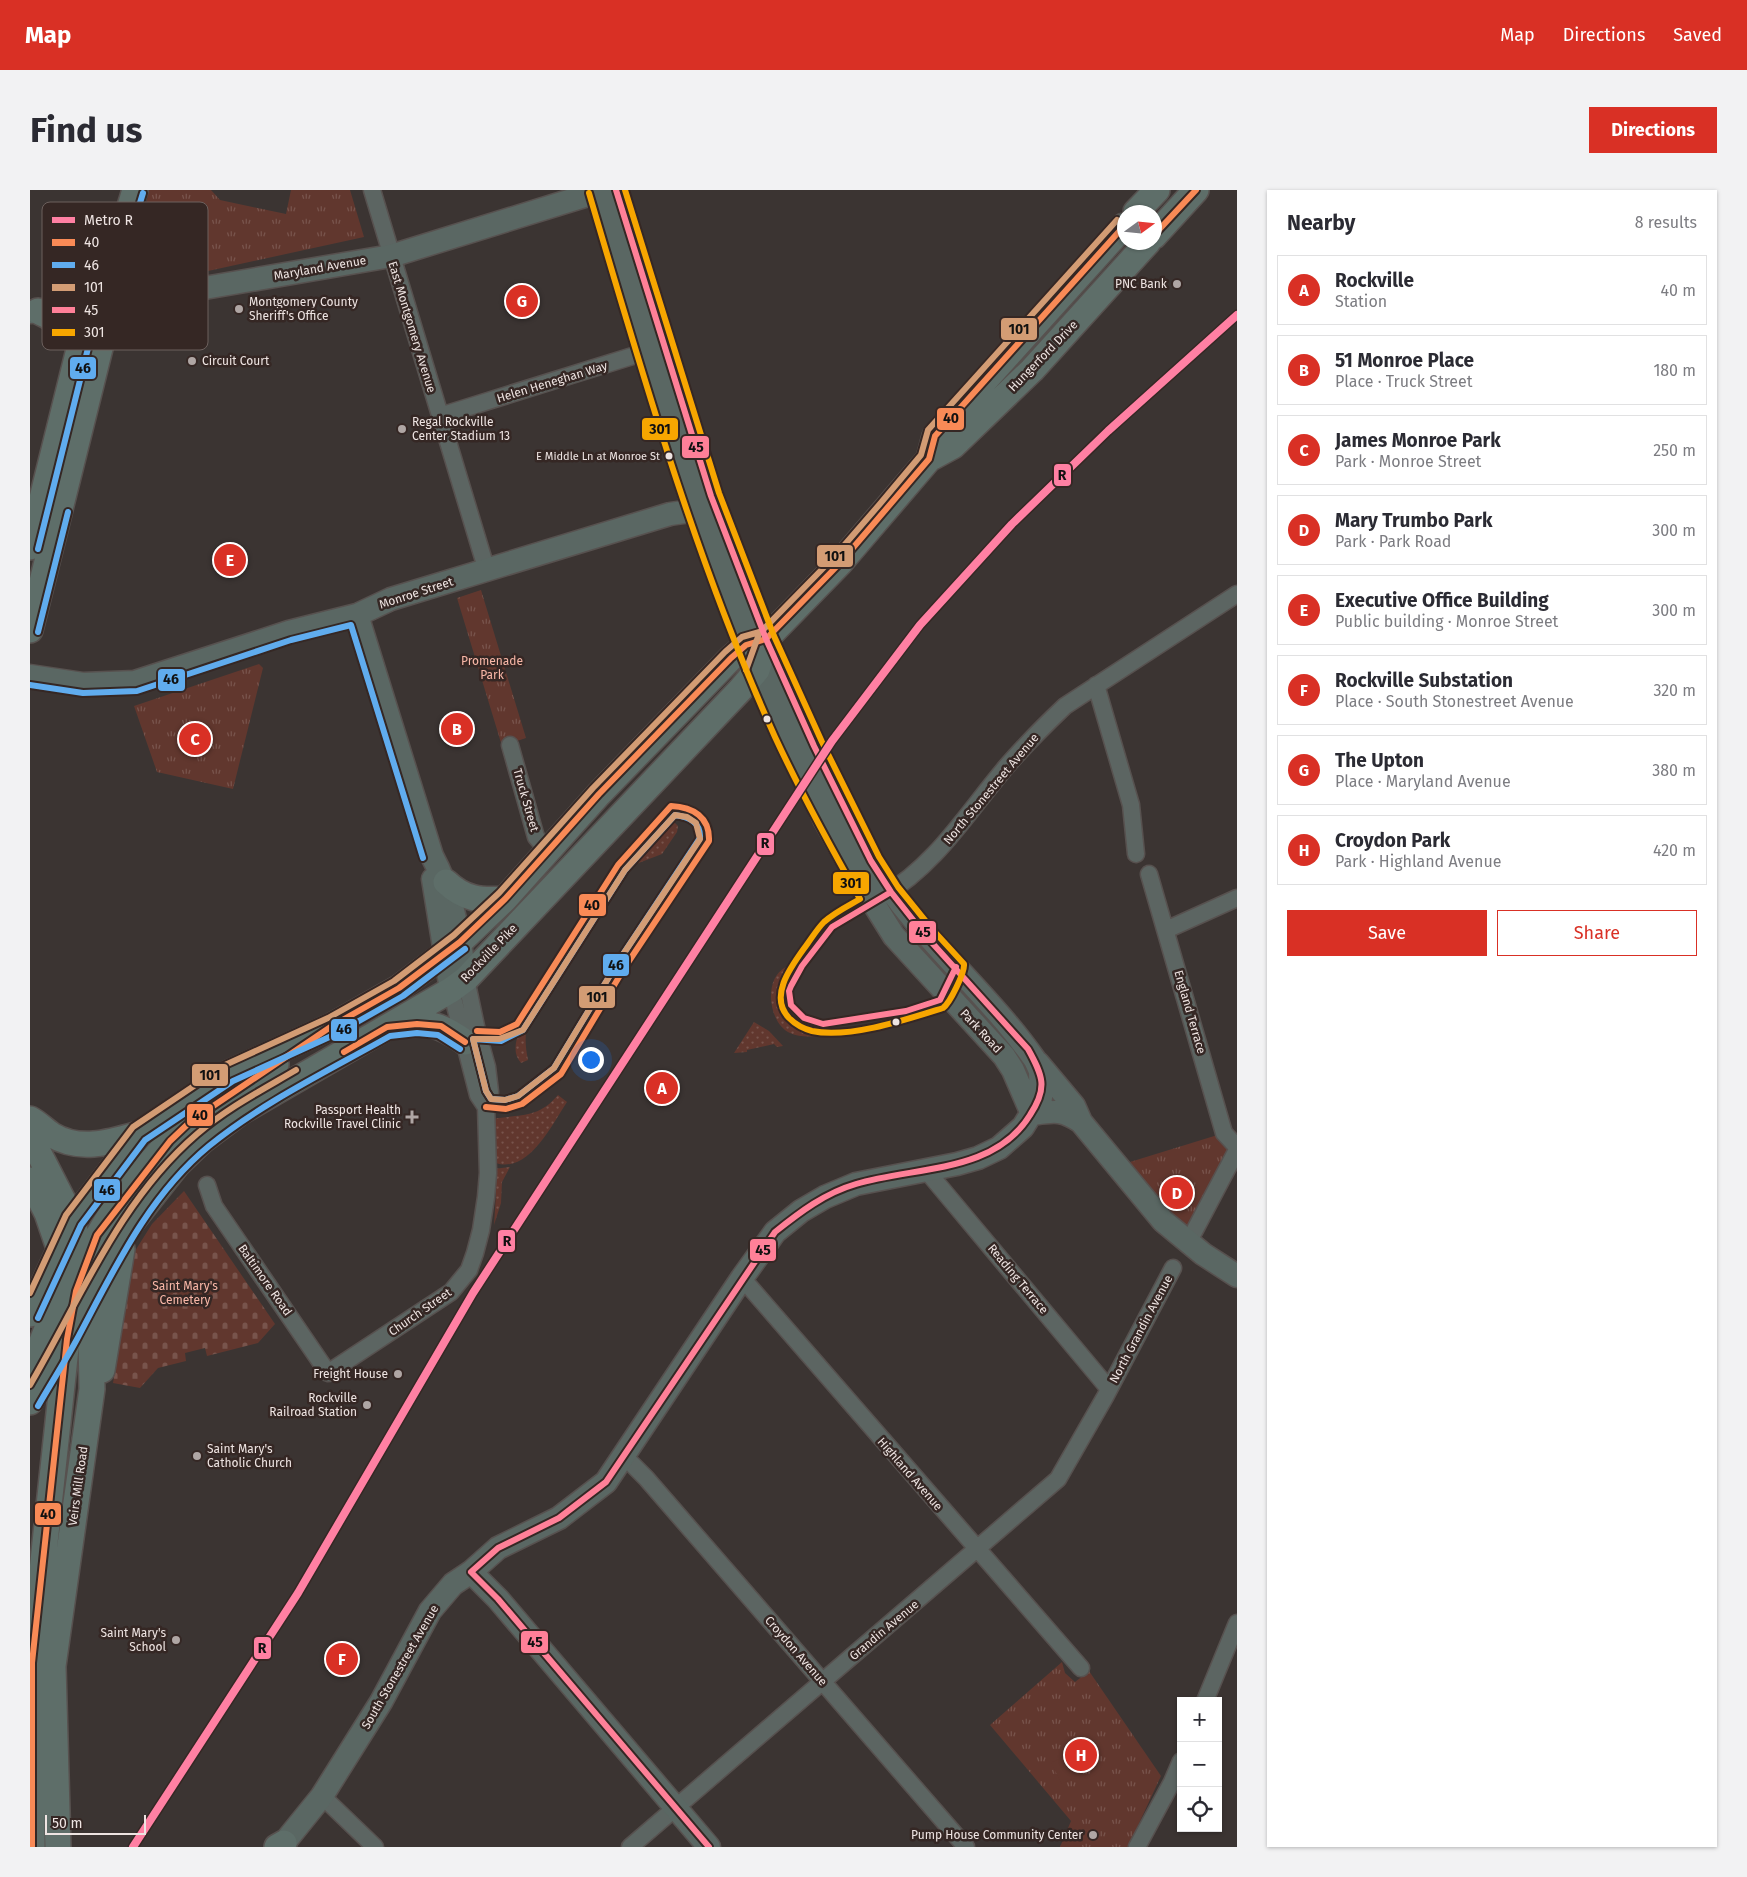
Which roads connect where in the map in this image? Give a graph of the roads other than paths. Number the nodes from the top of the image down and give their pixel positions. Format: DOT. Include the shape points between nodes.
graph roads {
  1 [pos="135,190"];
  2 [pos="372,190"];
  3 [pos="604,190"];
  4 [pos="1157,190"];
  5 [pos="1183,195"];
  6 [pos="131,202"];
  7 [pos="1143,205"];
  8 [pos="1162,225"];
  9 [pos="1117,234"];
  10 [pos="1141,250"];
  11 [pos="391,256"];
  12 [pos="208,287"];
  13 [pos="655,349"];
  14 [pos="79,350"];
  15 [pos="90,350"];
  16 [pos="440,416"];
  17 [pos="929,458"];
  18 [pos="702,501"];
  19 [pos="30,547"];
  20 [pos="486,570"];
  21 [pos="1237,594"];
  22 [pos="357,614"];
  23 [pos="30,630"];
  24 [pos="756,642"];
  25 [pos="757,670"];
  26 [pos="30,676"];
  27 [pos="1096,685"];
  28 [pos="510,745"];
  29 [pos="548,851"];
  30 [pos="1136,854"];
  31 [pos="432,856"];
  32 [pos="1149,874"];
  33 [pos="446,882"];
  34 [pos="881,897"];
  35 [pos="505,898"];
  36 [pos="1237,898"];
  37 [pos="1166,930"];
  38 [pos="452,948"];
  39 [pos="459,984"];
  40 [pos="332,1026"];
  41 [pos="387,1027"];
  42 [pos="465,1042"];
  43 [pos="1035,1060"];
  44 [pos="486,1107"];
  45 [pos="1032,1114"];
  46 [pos="30,1118"];
  47 [pos="1081,1122"];
  48 [pos="139,1134"];
  49 [pos="30,1136"];
  50 [pos="1237,1148"];
  51 [pos="926,1170"];
  52 [pos="30,1180"];
  53 [pos="208,1185"];
  54 [pos="73,1220"];
  55 [pos="124,1232"];
  56 [pos="1188,1243"];
  57 [pos="60,1251"];
  58 [pos="83,1268"];
  59 [pos="1173,1268"];
  60 [pos="1237,1276"];
  61 [pos="742,1278"];
  62 [pos="63,1288"];
  63 [pos="88,1300"];
  64 [pos="30,1314"];
  65 [pos="67,1339"];
  66 [pos="30,1372"];
  67 [pos="328,1373"];
  68 [pos="1110,1389"];
  69 [pos="30,1402"];
  70 [pos="83,1450"];
  71 [pos="625,1457"];
  72 [pos="977,1551"];
  73 [pos="471,1572"];
  74 [pos="1237,1623"];
  75 [pos="38,1664"];
  76 [pos="1081,1668"];
  77 [pos="823,1682"];
  78 [pos="1207,1697"];
  79 [pos="1177,1770"];
  80 [pos="322,1796"];
  81 [pos="676,1808"];
  82 [pos="280,1846"];
  83 [pos="32,1847"];
  84 [pos="58,1847"];
  85 [pos="374,1847"];
  86 [pos="630,1847"];
  87 [pos="709,1847"];
  88 [pos="966,1847"];
  89 [pos="1137,1847"];
  1 -- 6 [label="main road"];
  2 -- 11 [label="street, East Montgomery Avenue"];
  3 -- 11 [label="street, Maryland Avenue"];
  3 -- 13 [label="street, Park Road"];
  4 -- 7 [label="main road"];
  5 -- 8 [label="main road"];
  9 -- 17 [label="main road, Hungerford Drive" via="935,436"];
  10 -- 17 [label="main road, Hungerford Drive" via="1032,370 953,446"];
  11 -- 12 [label="street, Maryland Avenue"];
  11 -- 16 [label="street, East Montgomery Avenue"];
  13 -- 16 [label="street, Helen Heneghan Way"];
  13 -- 18 [label="street, Park Road"];
  14 -- 19 [label="main road"];
  15 -- 23 [label="main road"];
  16 -- 20 [label="street, East Montgomery Avenue"];
  17 -- 24 [label="main road, Hungerford Drive" via="840,563"];
  18 -- 20 [label="street, Monroe Street" via="684,512"];
  18 -- 24 [label="street, Park Road"];
  20 -- 22 [label="street, Monroe Street"];
  21 -- 27 [label="street, North Stonestreet Avenue"];
  22 -- 26 [label="street, Monroe Street" via="289,632 135,682 83,684"];
  22 -- 31 [label="street"];
  24 -- 25 [label="main road, Hungerford Drive"];
  24 -- 29 [label="main road" via="599,794"];
  24 -- 34 [label="street, Park Road" via="814,746 853,827"];
  25 -- 34 [label="street, Park Road" via="824,820"];
  25 -- 39 [label="main road, Rockville Pike"];
  27 -- 30 [label="street" via="1131,805"];
  27 -- 34 [label="street, North Stonestreet Avenue" via="1042,728 1003,770 937,854 916,874"];
  28 -- 29 [label="street, Truck Street" via="536,838"];
  29 -- 35 [label="main road"];
  31 -- 33 [label="street"];
  31 -- 38 [label="street" via="434,887"];
  32 -- 37 [label="street, England Terrace"];
  33 -- 35 [label="main road" via="471,899"];
  33 -- 38 [label="street"];
  34 -- 43 [label="street, Park Road" via="925,935 965,977"];
  34 -- 45 [label="street, Park Road" via="894,936 1004,1056 1014,1070"];
  35 -- 38 [label="main road"];
  36 -- 37 [label="street"];
  37 -- 50 [label="street, England Terrace" via="1224,1134"];
  38 -- 39 [label="street, Church Street"];
  38 -- 40 [label="main road" via="399,988"];
  39 -- 41 [label="main road, Rockville Pike"];
  39 -- 42 [label="street, Church Street"];
  39 -- 44 [label="street, Church Street" via="487,1067 490,1092"];
  40 -- 48 [label="main road" via="229,1073"];
  40 -- 58 [label="main road" via="192,1121 170,1141 97,1235"];
  41 -- 42 [label="main road" via="441,1026"];
  41 -- 55 [label="main road, Rockville Pike" via="239,1113 203,1140 172,1172"];
  42 -- 44 [label="street, Church Street" via="478,1095"];
  43 -- 45 [label="street, Park Road" via="1040,1071 1041,1098"];
  43 -- 47 [label="street" via="1074,1106"];
  44 -- 67 [label="street, Church Street" via="486,1197 482,1230 469,1270 451,1292"];
  45 -- 47 [label="street" via="1056,1111 1067,1113"];
  45 -- 51 [label="street, South Stonestreet Avenue" via="1023,1127 999,1148 978,1158"];
  46 -- 48 [label="main road" via="53,1136 79,1144 106,1143"];
  47 -- 56 [label="street" via="1163,1220"];
  48 -- 54 [label="main road"];
  49 -- 54 [label="main road, Veirs Mill Road"];
  50 -- 56 [label="street"];
  51 -- 61 [label="street, South Stonestreet Avenue" via="856,1184 801,1211 775,1232"];
  51 -- 68 [label="street, Reading Terrace"];
  52 -- 57 [label="main road, Veirs Mill Road" via="47,1213"];
  53 -- 67 [label="street, Baltimore Road" via="214,1206"];
  54 -- 57 [label="main road"];
  54 -- 58 [label="main road, Veirs Mill Road"];
  54 -- 62 [label="main road"];
  55 -- 63 [label="main road, Rockville Pike"];
  55 -- 70 [label="main road" via="103,1368"];
  56 -- 60 [label="street"];
  57 -- 62 [label="main road, Veirs Mill Road"];
  57 -- 64 [label="main road"];
  58 -- 63 [label="main road, Veirs Mill Road"];
  58 -- 65 [label="main road"];
  59 -- 68 [label="street, North Grandin Avenue"];
  61 -- 71 [label="street, South Stonestreet Avenue"];
  61 -- 72 [label="street, Highland Avenue"];
  62 -- 65 [label="main road, Veirs Mill Road"];
  62 -- 66 [label="main road"];
  63 -- 65 [label="main road, Rockville Pike"];
  63 -- 70 [label="main road, Veirs Mill Road" via="92,1389"];
  65 -- 69 [label="main road, Rockville Pike"];
  65 -- 75 [label="main road, Veirs Mill Road"];
  68 -- 72 [label="street, Grandin Avenue" via="1058,1479"];
  70 -- 75 [label="main road, Veirs Mill Road"];
  71 -- 73 [label="street, South Stonestreet Avenue" via="606,1482 583,1502 559,1518 498,1548"];
  71 -- 77 [label="street, Croydon Avenue"];
  72 -- 76 [label="street, Highland Avenue"];
  72 -- 77 [label="street, Grandin Avenue"];
  73 -- 80 [label="street, South Stonestreet Avenue" via="453,1584 430,1611 381,1702"];
  73 -- 81 [label="street" via="498,1599"];
  74 -- 78 [label="street"];
  75 -- 83 [label="main road, Veirs Mill Road"];
  75 -- 84 [label="main road, Veirs Mill Road"];
  77 -- 81 [label="street, Grandin Avenue"];
  77 -- 88 [label="street, Croydon Avenue"];
  79 -- 89 [label="street"];
  80 -- 82 [label="street, South Stonestreet Avenue"];
  80 -- 85 [label="street"];
  81 -- 86 [label="street, Grandin Avenue"];
  81 -- 87 [label="street"];
}
